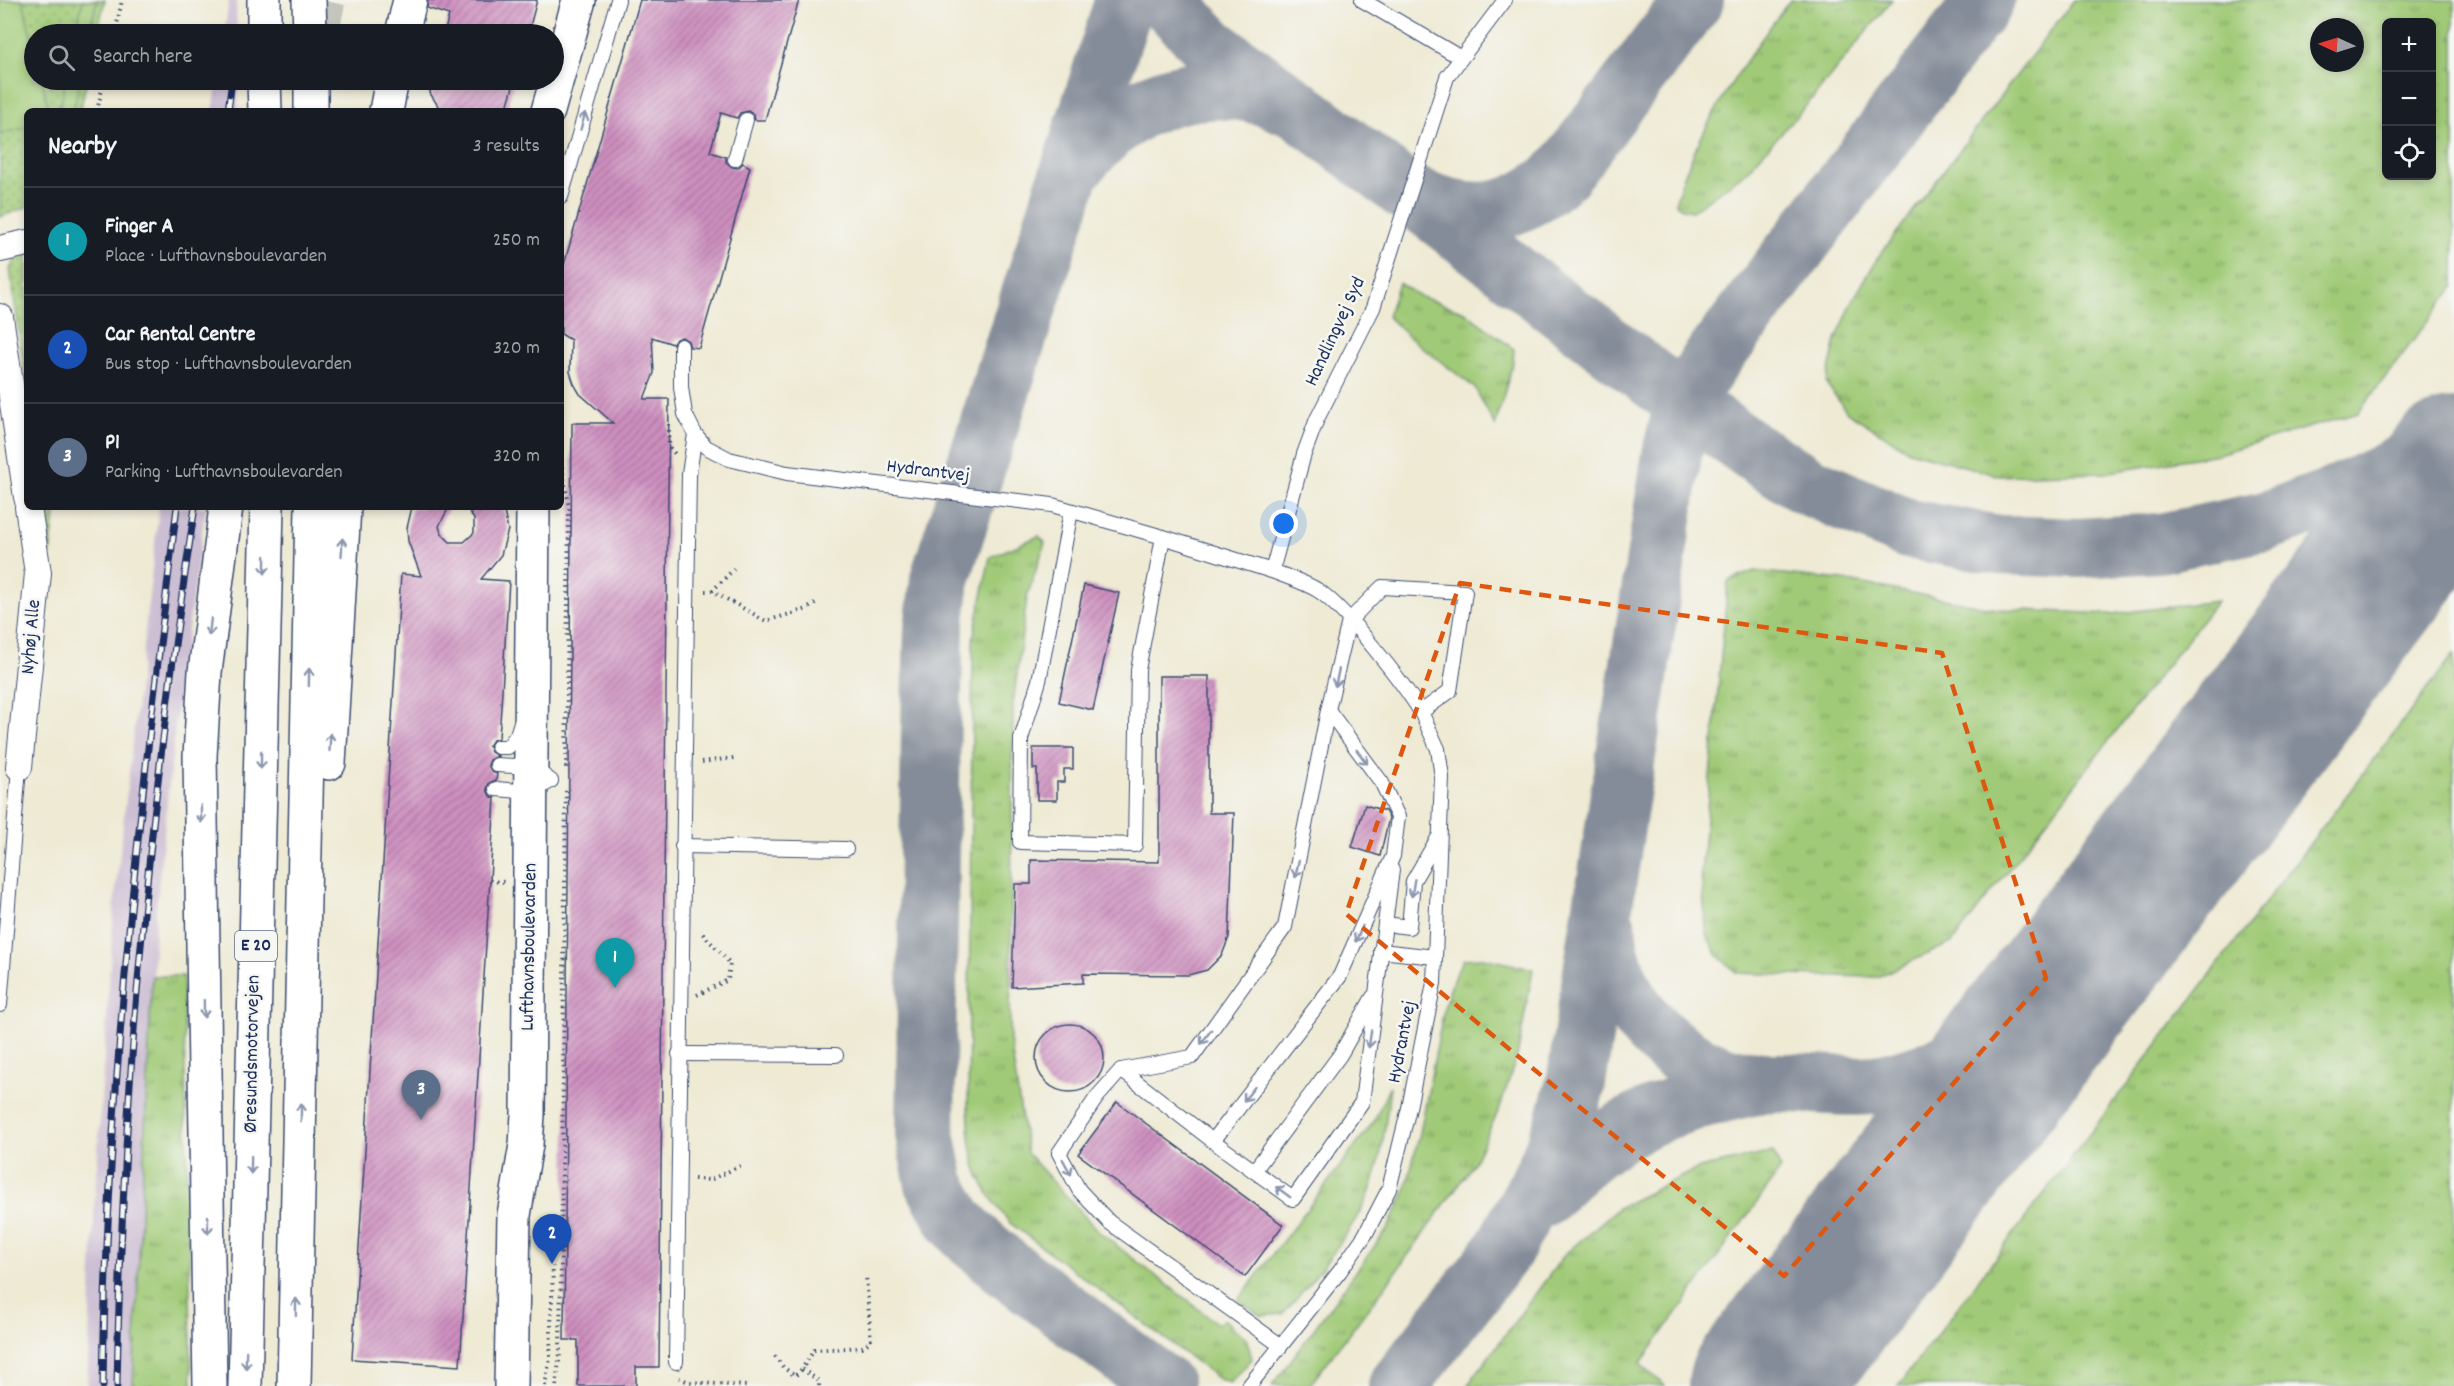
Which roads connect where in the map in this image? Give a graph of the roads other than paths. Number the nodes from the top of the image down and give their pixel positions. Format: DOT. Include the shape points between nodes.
graph roads {
  1 [pos="264,0"];
  2 [pos="309,0"];
  3 [pos="410,0"];
  4 [pos="561,0"];
  5 [pos="579,0"];
  6 [pos="618,0"];
  7 [pos="1362,0"];
  8 [pos="1505,0"];
  9 [pos="264,24"];
  10 [pos="310,24"];
  11 [pos="404,24"];
  12 [pos="554,24"];
  13 [pos="564,54"];
  14 [pos="1461,58"];
  15 [pos="264,90"];
  16 [pos="311,90"];
  17 [pos="390,90"];
  18 [pos="535,90"];
  19 [pos="554,90"];
  20 [pos="265,108"];
  21 [pos="311,108"];
  22 [pos="387,108"];
  23 [pos="530,108"];
  24 [pos="549,108"];
  25 [pos="746,120"];
  26 [pos="735,159"];
  27 [pos="564,187"];
  28 [pos="24,244"];
  29 [pos="0,249"];
  30 [pos="0,317"];
  31 [pos="681,346"];
  32 [pos="695,434"];
  33 [pos="24,452"];
  34 [pos="28,510"];
  35 [pos="226,510"];
  36 [pos="267,510"];
  37 [pos="312,510"];
  38 [pos="344,510"];
  39 [pos="532,510"];
  40 [pos="552,510"];
  41 [pos="1071,511"];
  42 [pos="1163,537"];
  43 [pos="1272,570"];
  44 [pos="1349,621"];
  45 [pos="533,653"];
  46 [pos="1328,710"];
  47 [pos="1421,712"];
  48 [pos="498,747"];
  49 [pos="497,765"];
  50 [pos="19,767"];
  51 [pos="538,780"];
  52 [pos="496,789"];
  53 [pos="1439,836"];
  54 [pos="682,846"];
  55 [pos="846,849"];
  56 [pos="1393,856"];
  57 [pos="1385,924"];
  58 [pos="1382,951"];
  59 [pos="1435,957"];
  60 [pos="304,967"];
  61 [pos="1377,990"];
  62 [pos="0,1005"];
  63 [pos="679,1054"];
  64 [pos="836,1055"];
  65 [pos="1121,1070"];
  66 [pos="1213,1141"];
  67 [pos="1254,1171"];
  68 [pos="1280,1345"];
  69 [pos="676,1362"];
  70 [pos="210,1386"];
  71 [pos="245,1386"];
  72 [pos="294,1386"];
  73 [pos="511,1386"];
  74 [pos="530,1386"];
  75 [pos="1249,1386"];
  1 -- 9 [label="main road"];
  2 -- 10 [label="main road"];
  3 -- 11 [label="main road"];
  4 -- 12 [label="main road"];
  5 -- 13 [label="main road"];
  27 -- 6 [label="lane, one-way"];
  7 -- 14 [label="lane"];
  8 -- 14 [label="lane, Handlingvej Syd"];
  14 -- 43 [label="lane, Handlingvej Syd" via="1447,77 1373,308 1314,428"];
  15 -- 20 [label="main road"];
  16 -- 21 [label="main road"];
  17 -- 22 [label="main road"];
  18 -- 23 [label="main road"];
  19 -- 24 [label="main road"];
  25 -- 26 [label="lane"];
  28 -- 29 [label="street"];
  30 -- 33 [label="street"];
  31 -- 32 [label="lane" via="685,414"];
  32 -- 41 [label="lane, Hydrantvej" via="706,447 729,459 788,473"];
  32 -- 54 [label="lane" via="689,474"];
  34 -- 50 [label="street, Nyhøj Alle" via="38,573"];
  35 -- 70 [label="main road, one-way" via="205,672 200,756"];
  36 -- 71 [label="main road, Øresundsmotorvejen / E 20, one-way"];
  60 -- 37 [label="main road, E 20, one-way"];
  60 -- 38 [label="main road, one-way" via="328,777"];
  39 -- 45 [label="main road, Lufthavnsboulevarden"];
  40 -- 51 [label="main road, Lufthavnsboulevarden"];
  41 -- 42 [label="lane, Hydrantvej"];
  41 -- 42 [label="lane" via="1039,681 1021,740 1020,842 1135,845 1138,670"];
  42 -- 43 [label="lane, Hydrantvej"];
  43 -- 44 [label="lane" via="1319,592"];
  44 -- 46 [label="lane, one-way"];
  44 -- 47 [label="lane, Hydrantvej"];
  44 -- 47 [label="lane" via="1382,587 1465,592 1450,691"];
  45 -- 48 [label="lane" via="521,690 517,735 508,747"];
  45 -- 51 [label="main road, Lufthavnsboulevarden"];
  46 -- 56 [label="lane, one-way" via="1382,783 1398,817"];
  46 -- 65 [label="lane, one-way" via="1285,927 1192,1057"];
  47 -- 53 [label="lane, Hydrantvej" via="1438,749 1442,777"];
  49 -- 51 [label="lane"];
  50 -- 62 [label="lane"];
  51 -- 52 [label="lane"];
  51 -- 73 [label="main road, Lufthavnsboulevarden" via="528,1115 514,1215"];
  51 -- 74 [label="main road, Lufthavnsboulevarden" via="545,1138 531,1234"];
  53 -- 57 [label="lane, one-way" via="1413,881 1409,927"];
  53 -- 59 [label="lane, Hydrantvej"];
  54 -- 55 [label="lane"];
  54 -- 63 [label="lane"];
  56 -- 57 [label="lane"];
  56 -- 66 [label="lane, one-way" via="1340,976"];
  57 -- 58 [label="lane"];
  58 -- 59 [label="lane"];
  58 -- 61 [label="lane"];
  59 -- 68 [label="lane, Hydrantvej" via="1434,983 1389,1189 1365,1235"];
  72 -- 60 [label="main road, E 20, one-way"];
  61 -- 67 [label="lane" via="1340,1055"];
  61 -- 67 [label="lane, one-way" via="1362,1102 1293,1199"];
  63 -- 64 [label="lane"];
  63 -- 69 [label="lane"];
  65 -- 66 [label="lane"];
  65 -- 68 [label="lane, one-way" via="1097,1097 1059,1153 1079,1190 1109,1222"];
  66 -- 67 [label="lane"];
  68 -- 75 [label="lane, Hydrantvej"];
}
